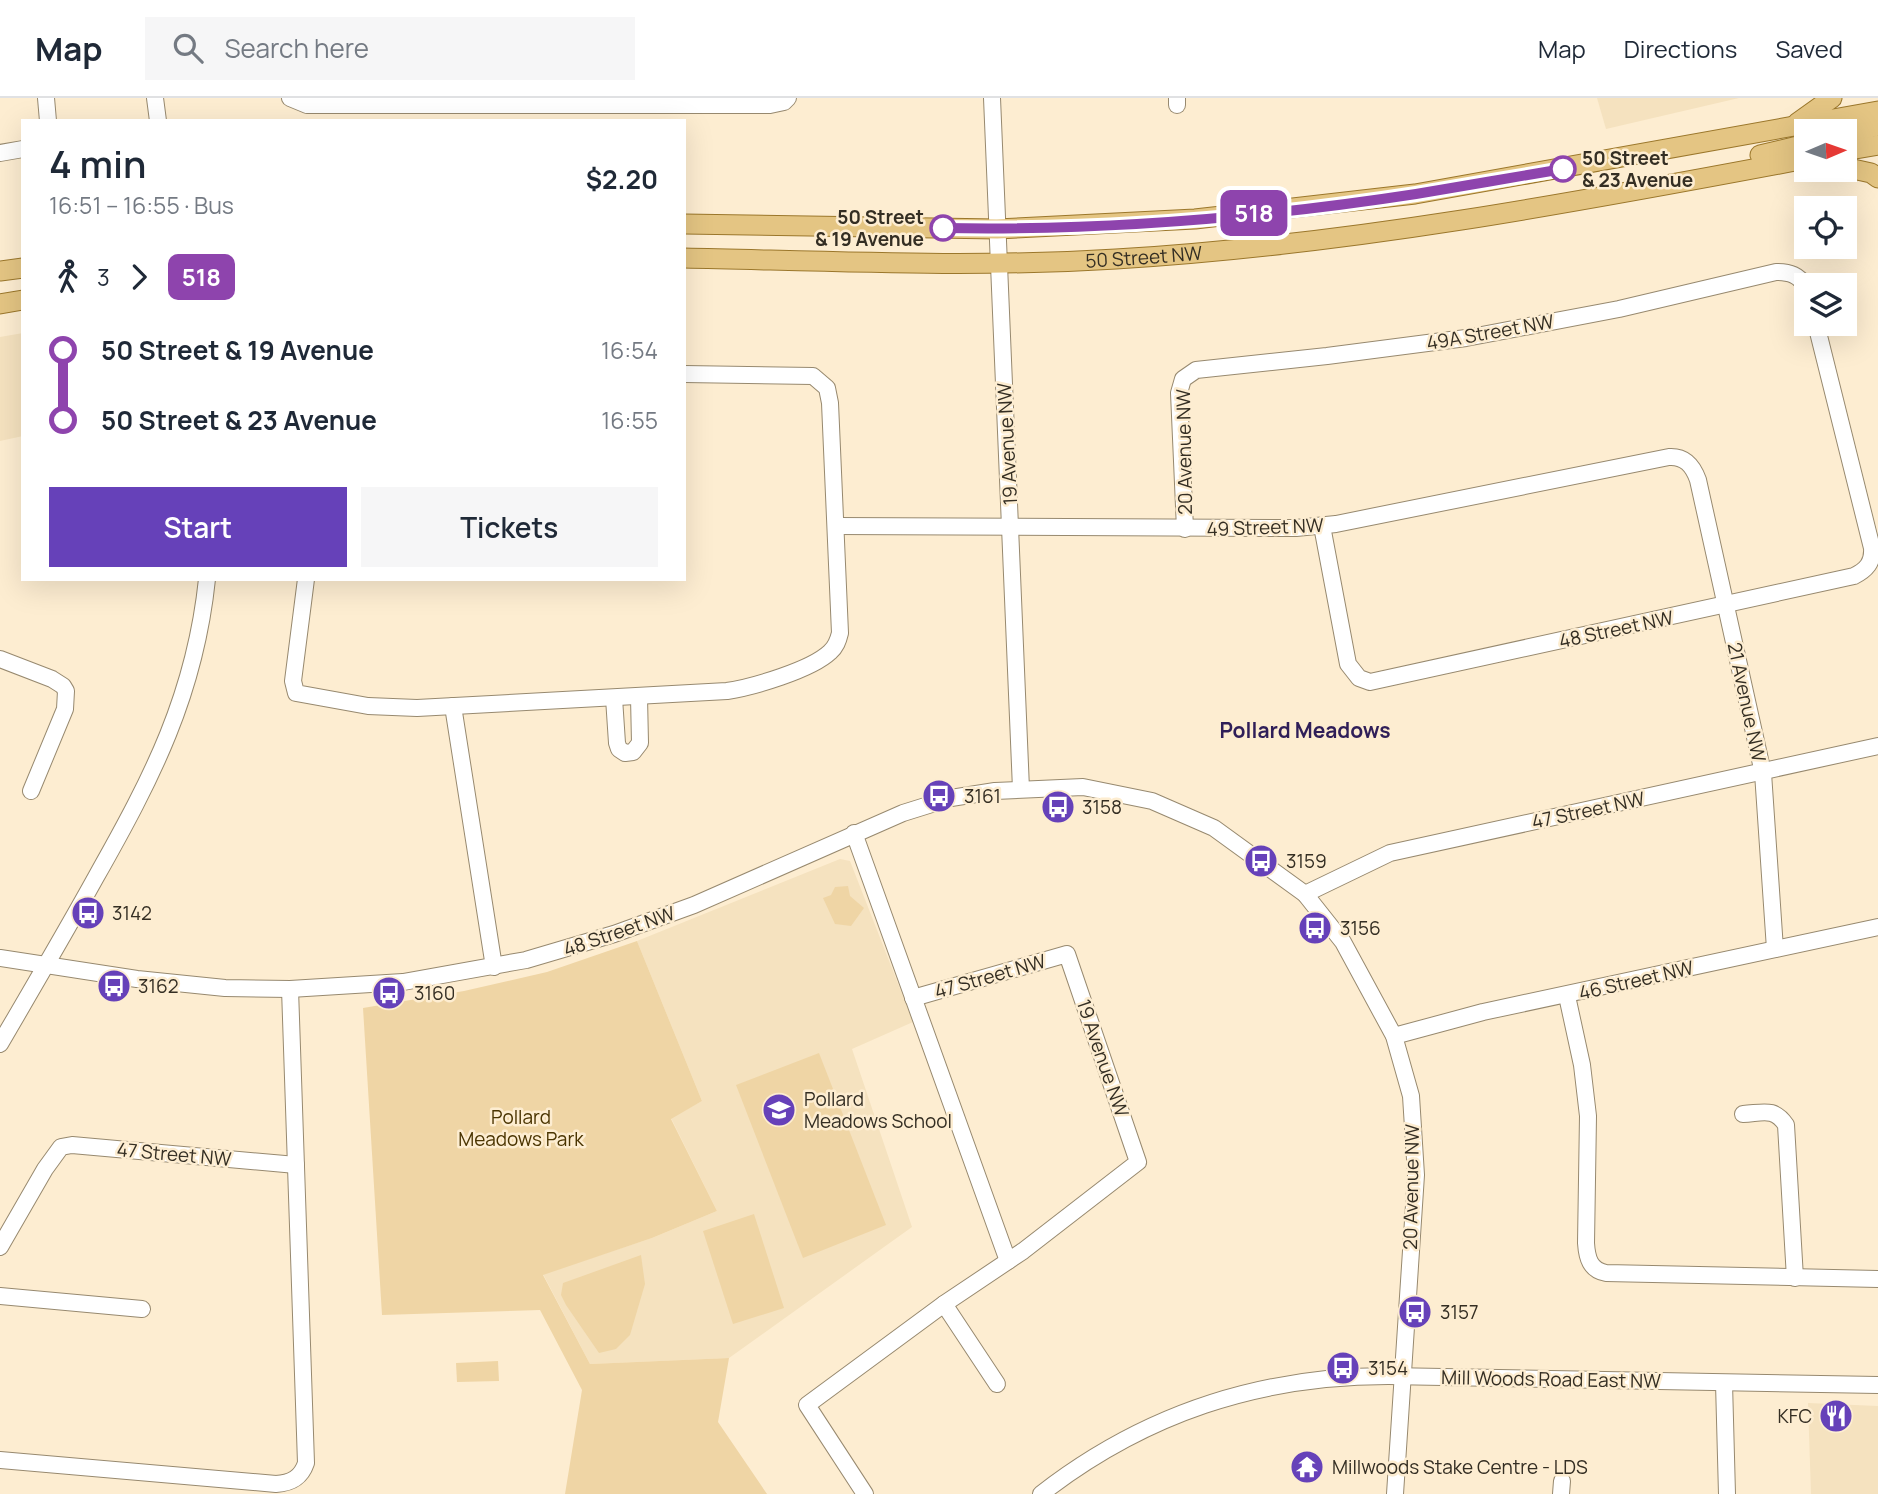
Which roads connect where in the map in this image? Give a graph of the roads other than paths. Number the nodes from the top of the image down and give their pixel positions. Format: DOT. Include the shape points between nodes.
graph roads {
  1 [pos="46,98"];
  2 [pos="155,98"];
  3 [pos="290,98"];
  4 [pos="788,98"];
  5 [pos="992,98"];
  6 [pos="1832,98"];
  7 [pos="459,102"];
  8 [pos="624,102"];
  9 [pos="1878,111"];
  10 [pos="48,119"];
  11 [pos="158,119"];
  12 [pos="1804,119"];
  13 [pos="1833,119"];
  14 [pos="1794,126"];
  15 [pos="1878,126"];
  16 [pos="1857,131"];
  17 [pos="1878,145"];
  18 [pos="1794,147"];
  19 [pos="21,149"];
  20 [pos="1857,149"];
  21 [pos="0,153"];
  22 [pos="1794,161"];
  23 [pos="1771,165"];
  24 [pos="1794,166"];
  25 [pos="1857,170"];
  26 [pos="1878,178"];
  27 [pos="1682,181"];
  28 [pos="686,224"];
  29 [pos="998,229"];
  30 [pos="686,258"];
  31 [pos="999,262"];
  32 [pos="21,268"];
  33 [pos="0,271"];
  34 [pos="1794,275"];
  35 [pos="21,300"];
  36 [pos="0,304"];
  37 [pos="1819,336"];
  38 [pos="686,374"];
  39 [pos="1186,376"];
  40 [pos="1687,461"];
  41 [pos="836,526"];
  42 [pos="1322,526"];
  43 [pos="1011,527"];
  44 [pos="1185,530"];
  45 [pos="207,581"];
  46 [pos="306,581"];
  47 [pos="1726,604"];
  48 [pos="0,659"];
  49 [pos="639,697"];
  50 [pos="614,698"];
  51 [pos="453,706"];
  52 [pos="1878,746"];
  53 [pos="1763,773"];
  54 [pos="1021,789"];
  55 [pos="31,791"];
  56 [pos="1214,828"];
  57 [pos="854,834"];
  58 [pos="1306,894"];
  59 [pos="1878,927"];
  60 [pos="1774,949"];
  61 [pos="1067,954"];
  62 [pos="0,958"];
  63 [pos="46,965"];
  64 [pos="494,967"];
  65 [pos="290,989"];
  66 [pos="1567,996"];
  67 [pos="913,998"];
  68 [pos="1394,1036"];
  69 [pos="0,1044"];
  70 [pos="1743,1114"];
  71 [pos="296,1165"];
  72 [pos="0,1247"];
  73 [pos="1008,1261"];
  74 [pos="1795,1278"];
  75 [pos="1878,1279"];
  76 [pos="0,1296"];
  77 [pos="944,1304"];
  78 [pos="142,1309"];
  79 [pos="1404,1377"];
  80 [pos="1724,1382"];
  81 [pos="998,1384"];
  82 [pos="1878,1385"];
  83 [pos="0,1460"];
  84 [pos="865,1494"];
  85 [pos="1041,1494"];
  86 [pos="1395,1494"];
  87 [pos="1727,1494"];
  1 -- 10 [label="street"];
  2 -- 11 [label="street"];
  3 -- 7 [label="street" via="307,105"];
  4 -- 8 [label="street" via="771,105"];
  5 -- 29 [label="street, 19 Avenue NW"];
  6 -- 12 [label="main road"];
  7 -- 8 [label="street"];
  9 -- 13 [label="main road, 50 Street NW"];
  14 -- 29 [label="main road, 50 Street NW" via="1415,194 1195,219"];
  15 -- 16 [label="main road"];
  17 -- 20 [label="main road"];
  18 -- 27 [label="main road"];
  19 -- 21 [label="street"];
  22 -- 23 [label="main road, 50 Street NW"];
  23 -- 24 [label="main road"];
  23 -- 27 [label="main road, 50 Street NW"];
  25 -- 26 [label="main road"];
  27 -- 31 [label="main road, 50 Street NW" via="1313,242 1112,259"];
  28 -- 29 [label="main road, 50 Street NW"];
  29 -- 31 [label="street, 19 Avenue NW"];
  30 -- 31 [label="main road, 50 Street NW"];
  31 -- 43 [label="street, 19 Avenue NW"];
  32 -- 33 [label="main road"];
  34 -- 39 [label="street, 49A Street NW" via="1776,272 1466,338 1201,369"];
  35 -- 36 [label="main road"];
  37 -- 47 [label="street, 48 Street NW" via="1870,541 1870,563 1854,576"];
  38 -- 41 [label="street" via="804,375 824,383 830,403"];
  39 -- 44 [label="street, 20 Avenue NW" via="1179,393"];
  40 -- 42 [label="street, 49 Street NW" via="1669,457"];
  40 -- 47 [label="street, 21 Avenue NW" via="1698,480"];
  41 -- 43 [label="street, 49 Street NW"];
  41 -- 49 [label="street" via="840,624 836,645 817,661 765,684"];
  42 -- 44 [label="street, 49 Street NW"];
  42 -- 47 [label="street, 48 Street NW" via="1348,664 1363,681"];
  43 -- 44 [label="street, 49 Street NW"];
  43 -- 54 [label="street, 19 Avenue NW"];
  45 -- 63 [label="street" via="191,668 164,748 134,811"];
  46 -- 51 [label="street" via="293,681 296,693 368,706"];
  47 -- 53 [label="street, 21 Avenue NW"];
  48 -- 55 [label="street" via="52,678 66,691 65,709"];
  49 -- 50 [label="street"];
  49 -- 50 [label="street" via="640,743 633,752 625,753 617,743"];
  50 -- 51 [label="street"];
  51 -- 64 [label="street"];
  52 -- 53 [label="street, 47 Street NW"];
  53 -- 58 [label="street, 47 Street NW" via="1390,853"];
  53 -- 60 [label="street, 21 Avenue NW"];
  54 -- 56 [label="street, 48 Street NW" via="1083,786 1152,801"];
  54 -- 57 [label="street, 48 Street NW" via="938,802"];
  56 -- 58 [label="street, 20 Avenue NW"];
  57 -- 64 [label="street, 48 Street NW" via="667,915 581,945"];
  57 -- 67 [label="street"];
  58 -- 68 [label="street, 20 Avenue NW" via="1343,942"];
  59 -- 60 [label="street, 46 Street NW"];
  60 -- 66 [label="street, 46 Street NW"];
  61 -- 67 [label="street, 47 Street NW"];
  61 -- 73 [label="street, 19 Avenue NW" via="1138,1162"];
  62 -- 63 [label="street, 48 Street NW"];
  63 -- 65 [label="street, 48 Street NW" via="197,986"];
  63 -- 69 [label="street"];
  64 -- 65 [label="street, 48 Street NW" via="403,982"];
  65 -- 71 [label="street"];
  66 -- 68 [label="street, 46 Street NW"];
  66 -- 74 [label="street" via="1588,1116 1586,1244 1593,1267 1606,1273"];
  67 -- 73 [label="street"];
  68 -- 79 [label="street, 20 Avenue NW" via="1411,1096 1416,1175"];
  70 -- 74 [label="street" via="1773,1112 1786,1125"];
  71 -- 72 [label="street, 47 Street NW" via="61,1147"];
  71 -- 83 [label="street" via="306,1463 297,1479 276,1484"];
  73 -- 77 [label="street"];
  74 -- 75 [label="street"];
  76 -- 78 [label="street"];
  77 -- 81 [label="street"];
  77 -- 84 [label="street" via="807,1405"];
  79 -- 80 [label="street, Mill Woods Road East NW"];
  79 -- 85 [label="street, Mill Woods Road East NW" via="1303,1381 1212,1402 1117,1443"];
  79 -- 86 [label="street, 20 Avenue NW"];
  80 -- 82 [label="street, Mill Woods Road East NW"];
  80 -- 87 [label="street"];
}
